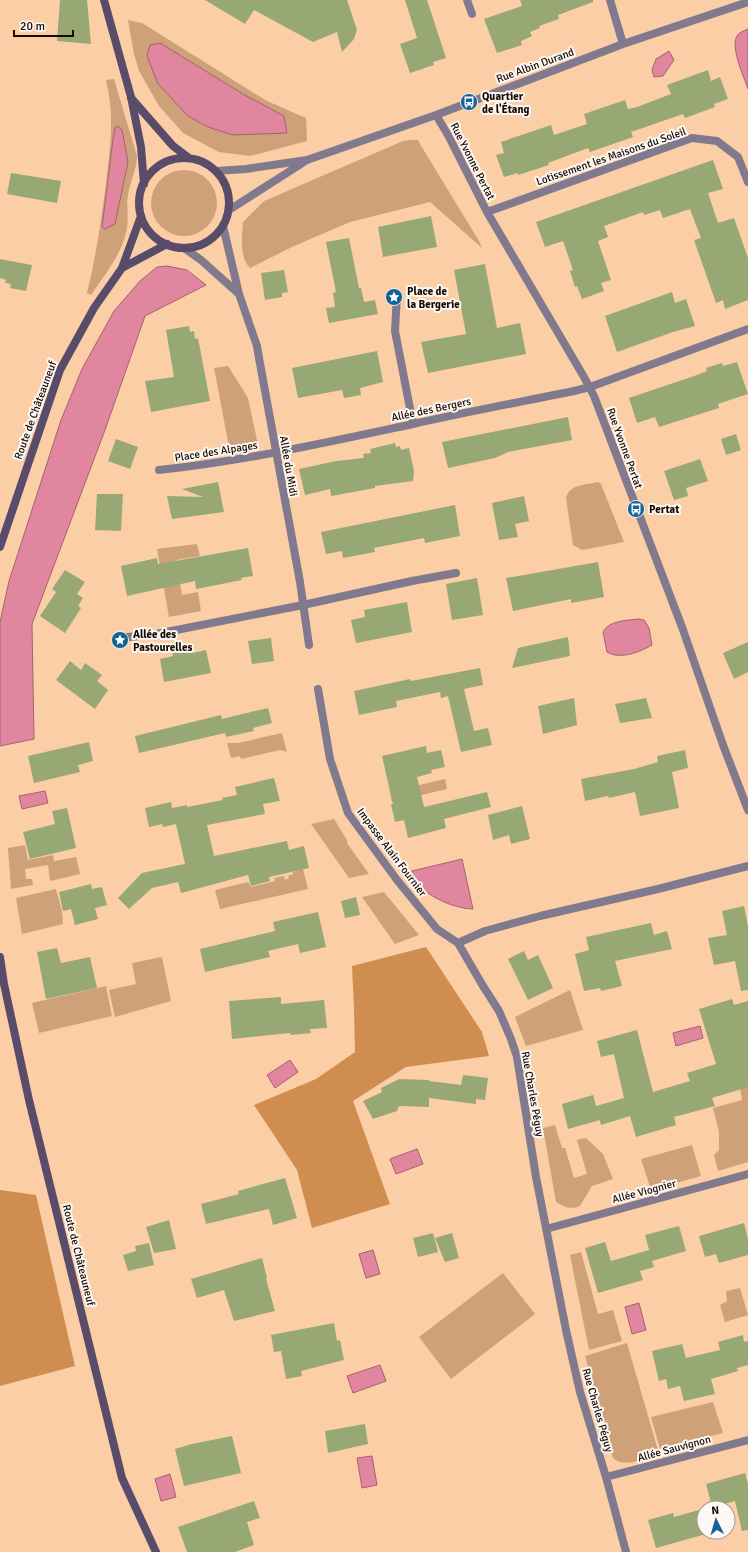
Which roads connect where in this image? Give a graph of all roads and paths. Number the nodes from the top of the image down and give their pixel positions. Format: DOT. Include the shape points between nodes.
graph roads {
  1 [pos="104,0"];
  2 [pos="468,0"];
  3 [pos="610,0"];
  4 [pos="748,2"];
  5 [pos="472,14"];
  6 [pos="623,44"];
  7 [pos="130,98"];
  8 [pos="436,115"];
  9 [pos="189,158"];
  10 [pos="307,160"];
  11 [pos="216,170"];
  12 [pos="748,182"];
  13 [pos="144,184"];
  14 [pos="229,210"];
  15 [pos="486,212"];
  16 [pos="141,216"];
  17 [pos="223,226"];
  18 [pos="167,244"];
  19 [pos="184,248"];
  20 [pos="122,268"];
  21 [pos="239,294"];
  22 [pos="397,294"];
  23 [pos="748,329"];
  24 [pos="590,387"];
  25 [pos="413,424"];
  26 [pos="276,452"];
  27 [pos="159,470"];
  28 [pos="0,547"];
  29 [pos="456,573"];
  30 [pos="303,605"];
  31 [pos="116,638"];
  32 [pos="310,645"];
  33 [pos="318,689"];
  34 [pos="748,810"];
  35 [pos="748,866"];
  36 [pos="458,943"];
  37 [pos="0,957"];
  38 [pos="748,1174"];
  39 [pos="546,1229"];
  40 [pos="748,1440"];
  41 [pos="606,1477"];
  42 [pos="156,1552"];
  43 [pos="626,1552"];
  1 -- 7 [label="main road"];
  2 -- 5 [label="street"];
  3 -- 6 [label="street"];
  4 -- 6 [label="street, Rue Albin Durand"];
  6 -- 8 [label="street, Rue Albin Durand"];
  7 -- 9 [label="main road" via="173,146"];
  7 -- 13 [label="main road" via="141,147"];
  8 -- 10 [label="street, Rue Albin Durand"];
  8 -- 15 [label="street, Rue Yvonne Pertat"];
  9 -- 11 [label="main road" via="203,162"];
  9 -- 13 [label="main road" via="178,158 162,164 149,175"];
  10 -- 11 [label="street, Rue Albin Durand"];
  10 -- 14 [label="street, Rue Albin Durand"];
  11 -- 14 [label="main road" via="227,189"];
  12 -- 15 [label="street, Lotissement les Maisons du Soleil" via="738,157 717,141 692,138"];
  13 -- 16 [label="main road" via="140,194"];
  14 -- 17 [label="main road"];
  15 -- 24 [label="street, Rue Yvonne Pertat"];
  16 -- 18 [label="main road" via="156,238"];
  16 -- 20 [label="main road, Route de Châteauneuf"];
  17 -- 19 [label="main road" via="218,233 202,244"];
  17 -- 21 [label="street, Allée du Midi"];
  18 -- 19 [label="main road"];
  18 -- 20 [label="main road, Route de Châteauneuf"];
  19 -- 21 [label="street, Allée du Midi"];
  20 -- 28 [label="main road, Route de Châteauneuf" via="94,308 60,370"];
  21 -- 26 [label="street, Allée du Midi" via="257,346"];
  22 -- 25 [label="street" via="395,331"];
  23 -- 24 [label="street"];
  24 -- 25 [label="street, Allée des Bergers"];
  24 -- 34 [label="street, Rue Yvonne Pertat" via="682,627"];
  25 -- 26 [label="street, Allée des Bergers"];
  26 -- 27 [label="street, Place des Alpages"];
  26 -- 30 [label="street, Allée du Midi"];
  29 -- 30 [label="street"];
  30 -- 31 [label="street" via="151,635"];
  30 -- 32 [label="street, Allée du Midi"];
  33 -- 36 [label="street, Impasse Alain Fournier" via="330,759 348,813 397,880 437,928"];
  35 -- 36 [label="street" via="529,918 485,931"];
  36 -- 39 [label="street, Rue Charles Péguy" via="499,1011 517,1057"];
  37 -- 42 [label="main road, Route de Châteauneuf" via="29,1100 120,1472"];
  38 -- 39 [label="street, Allée Viognier"];
  39 -- 41 [label="street, Rue Charles Péguy" via="580,1392"];
  40 -- 41 [label="street, Allée Sauvignon"];
  41 -- 43 [label="street, Rue Charles Péguy"];
}
